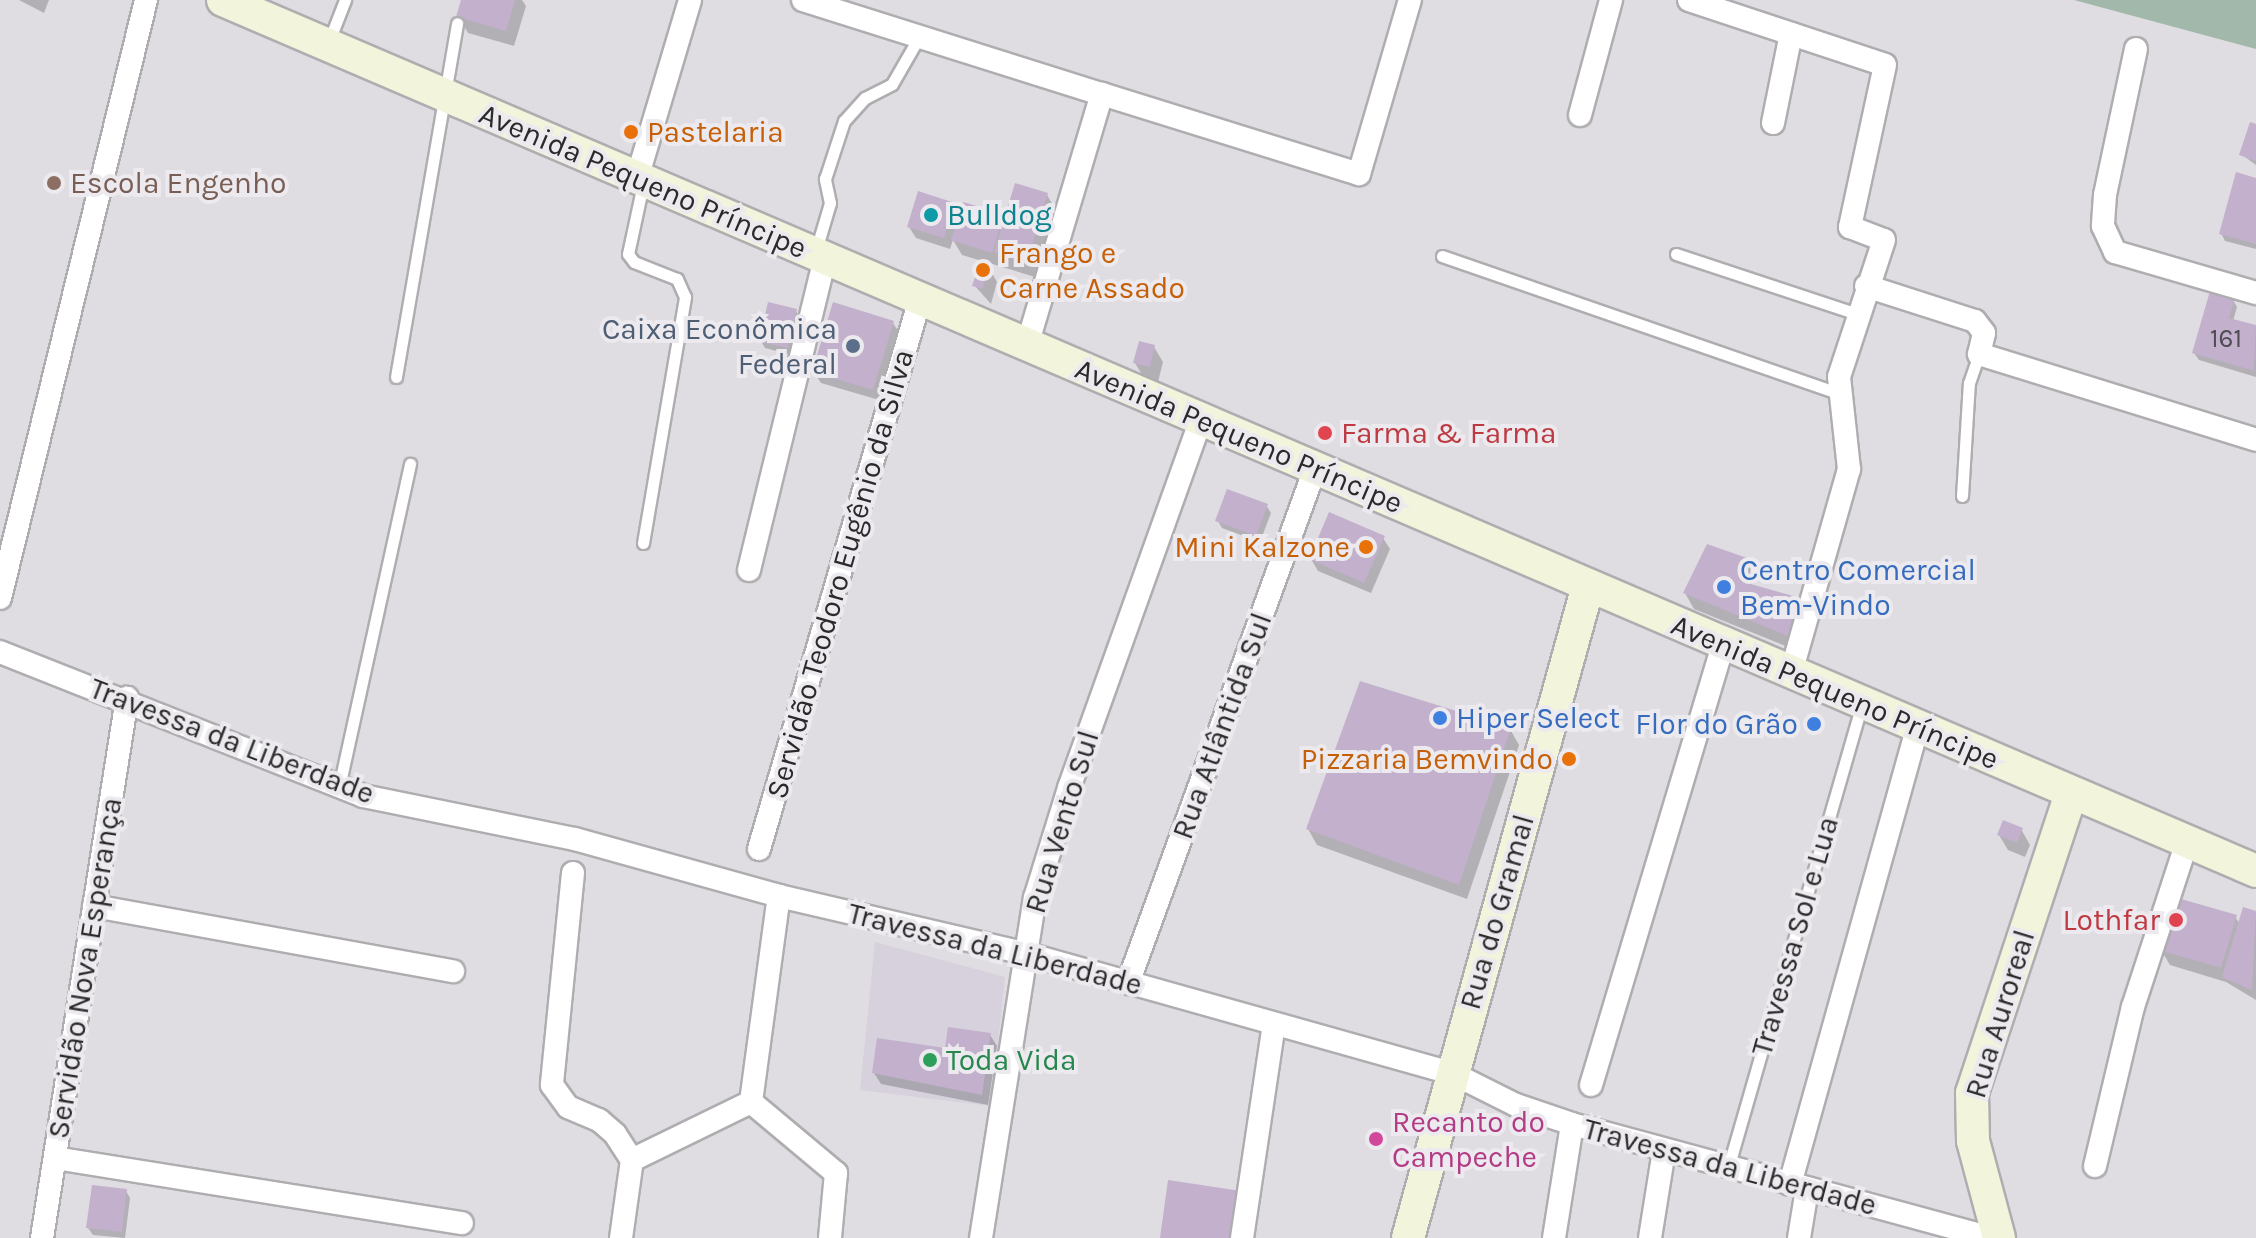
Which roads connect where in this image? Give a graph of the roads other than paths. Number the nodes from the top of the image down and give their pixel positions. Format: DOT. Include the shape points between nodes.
graph roads {
  1 [pos="146,0"];
  2 [pos="223,0"];
  3 [pos="345,0"];
  4 [pos="690,0"];
  5 [pos="803,0"];
  6 [pos="1410,0"];
  7 [pos="1611,0"];
  8 [pos="1689,0"];
  9 [pos="457,23"];
  10 [pos="1791,34"];
  11 [pos="919,37"];
  12 [pos="327,46"];
  13 [pos="2136,49"];
  14 [pos="1102,94"];
  15 [pos="448,98"];
  16 [pos="1580,115"];
  17 [pos="1773,123"];
  18 [pos="640,179"];
  19 [pos="1676,254"];
  20 [pos="820,256"];
  21 [pos="1442,256"];
  22 [pos="1866,286"];
  23 [pos="2256,293"];
  24 [pos="920,299"];
  25 [pos="1857,314"];
  26 [pos="1027,345"];
  27 [pos="1979,354"];
  28 [pos="396,377"];
  29 [pos="1837,393"];
  30 [pos="1201,420"];
  31 [pos="2256,440"];
  32 [pos="410,464"];
  33 [pos="1315,469"];
  34 [pos="1962,496"];
  35 [pos="643,543"];
  36 [pos="749,570"];
  37 [pos="1588,586"];
  38 [pos="0,598"];
  39 [pos="1723,644"];
  40 [pos="0,652"];
  41 [pos="1791,673"];
  42 [pos="127,698"];
  43 [pos="1862,703"];
  44 [pos="1918,727"];
  45 [pos="339,787"];
  46 [pos="2071,793"];
  47 [pos="2187,842"];
  48 [pos="759,849"];
  49 [pos="2256,871"];
  50 [pos="573,873"];
  51 [pos="779,896"];
  52 [pos="94,906"];
  53 [pos="1024,953"];
  54 [pos="453,971"];
  55 [pos="1128,983"];
  56 [pos="1274,1024"];
  57 [pos="1452,1073"];
  58 [pos="1591,1085"];
  59 [pos="751,1102"];
  60 [pos="1572,1124"];
  61 [pos="1664,1151"];
  62 [pos="55,1158"];
  63 [pos="632,1160"];
  64 [pos="2095,1166"];
  65 [pos="1728,1168"];
  66 [pos="1798,1187"];
  67 [pos="462,1223"];
  68 [pos="1909,1227"];
  69 [pos="42,1238"];
  70 [pos="621,1238"];
  71 [pos="830,1238"];
  72 [pos="981,1238"];
  73 [pos="1242,1238"];
  74 [pos="1408,1238"];
  75 [pos="1554,1238"];
  76 [pos="1650,1238"];
  77 [pos="1799,1238"];
  78 [pos="1996,1238"];
  1 -- 38 [label="street"];
  2 -- 12 [label="main road, Avenida Pequeno Príncipe"];
  3 -- 12 [label="lane"];
  4 -- 18 [label="street"];
  5 -- 11 [label="street"];
  6 -- 14 [label="street" via="1359,174"];
  7 -- 16 [label="street"];
  8 -- 10 [label="street"];
  9 -- 15 [label="lane"];
  10 -- 17 [label="street"];
  10 -- 22 [label="street" via="1885,65 1850,227 1884,240"];
  11 -- 14 [label="street"];
  11 -- 20 [label="lane" via="892,84 865,98 844,121 825,179 830,203"];
  12 -- 15 [label="main road, Avenida Pequeno Príncipe"];
  13 -- 23 [label="street" via="2105,195 2103,226 2115,252"];
  14 -- 26 [label="street"];
  15 -- 18 [label="main road, Avenida Pequeno Príncipe"];
  15 -- 28 [label="lane"];
  18 -- 20 [label="main road, Avenida Pequeno Príncipe"];
  18 -- 35 [label="lane" via="628,254 634,262 677,279 685,297"];
  19 -- 25 [label="lane"];
  20 -- 24 [label="main road, Avenida Pequeno Príncipe"];
  20 -- 36 [label="street"];
  21 -- 29 [label="lane"];
  22 -- 25 [label="street"];
  22 -- 27 [label="street" via="1975,321 1984,333"];
  24 -- 26 [label="main road, Avenida Pequeno Príncipe"];
  24 -- 48 [label="street, Servidão Teodoro Eugênio da Silva"];
  25 -- 29 [label="street"];
  26 -- 30 [label="main road, Avenida Pequeno Príncipe"];
  27 -- 31 [label="street"];
  27 -- 34 [label="lane" via="1969,383"];
  29 -- 41 [label="street" via="1849,469"];
  30 -- 33 [label="main road, Avenida Pequeno Príncipe"];
  30 -- 53 [label="street, Rua Vento Sul" via="1051,838"];
  32 -- 45 [label="lane"];
  33 -- 37 [label="main road, Avenida Pequeno Príncipe"];
  33 -- 55 [label="street, Rua Atlântida Sul"];
  37 -- 39 [label="main road, Avenida Pequeno Príncipe"];
  37 -- 57 [label="main road, Rua do Gramal"];
  39 -- 41 [label="main road, Avenida Pequeno Príncipe"];
  39 -- 58 [label="street"];
  40 -- 42 [label="street, Travessa da Liberdade"];
  41 -- 43 [label="main road, Avenida Pequeno Príncipe"];
  42 -- 45 [label="street, Travessa da Liberdade"];
  42 -- 52 [label="street, Servidão Nova Esperança"];
  43 -- 44 [label="main road, Avenida Pequeno Príncipe"];
  43 -- 65 [label="lane, Travessa Sol e Lua"];
  44 -- 46 [label="main road, Avenida Pequeno Príncipe"];
  44 -- 66 [label="street"];
  45 -- 51 [label="street, Travessa da Liberdade" via="575,839"];
  46 -- 47 [label="main road, Avenida Pequeno Príncipe"];
  46 -- 78 [label="main road, Rua Auroreal" via="1972,1093 1973,1141"];
  47 -- 49 [label="main road, Avenida Pequeno Príncipe"];
  47 -- 64 [label="street" via="2133,1007"];
  50 -- 63 [label="street" via="552,1085 568,1107 599,1120 615,1134"];
  51 -- 53 [label="street, Travessa da Liberdade"];
  51 -- 59 [label="street"];
  52 -- 54 [label="street"];
  52 -- 62 [label="street, Servidão Nova Esperança"];
  53 -- 55 [label="street, Travessa da Liberdade"];
  53 -- 72 [label="street, Rua Vento Sul"];
  55 -- 56 [label="street, Travessa da Liberdade"];
  56 -- 57 [label="street, Travessa da Liberdade"];
  56 -- 73 [label="street"];
  57 -- 60 [label="street, Travessa da Liberdade" via="1516,1105"];
  57 -- 74 [label="main road, Rua do Gramal"];
  59 -- 63 [label="street"];
  59 -- 71 [label="street" via="836,1173"];
  60 -- 61 [label="street, Travessa da Liberdade"];
  60 -- 75 [label="street"];
  61 -- 65 [label="street, Travessa da Liberdade"];
  61 -- 76 [label="street"];
  62 -- 67 [label="street"];
  62 -- 69 [label="street, Servidão Nova Esperança"];
  63 -- 70 [label="street"];
  65 -- 66 [label="street, Travessa da Liberdade"];
  66 -- 68 [label="street, Travessa da Liberdade"];
  66 -- 77 [label="street"];
  68 -- 78 [label="street, Travessa da Liberdade"];
}
